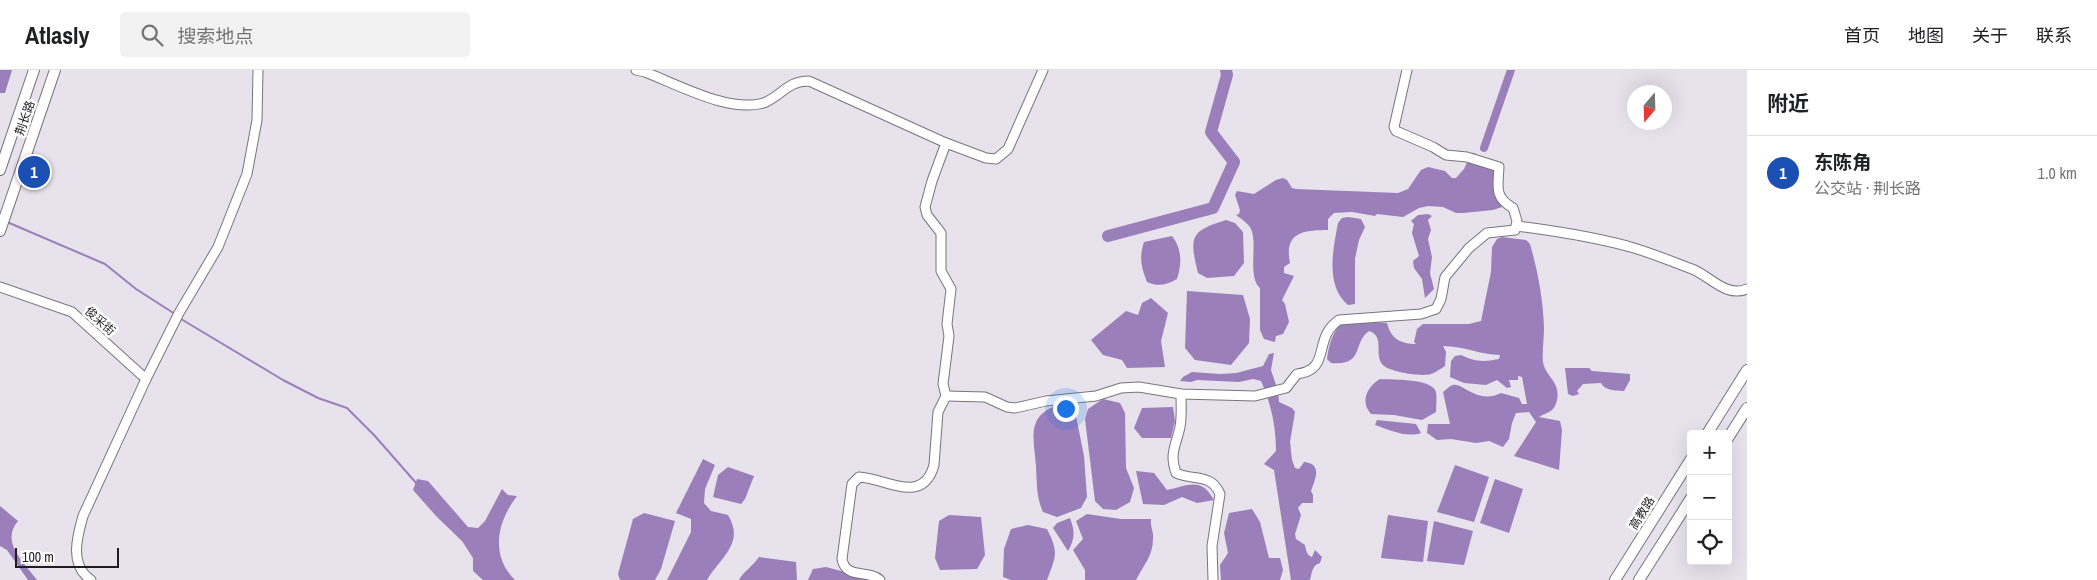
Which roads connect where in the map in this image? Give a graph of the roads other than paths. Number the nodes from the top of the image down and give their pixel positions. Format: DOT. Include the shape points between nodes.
graph roads {
  1 [pos="34,70"];
  2 [pos="55,70"];
  3 [pos="258,70"];
  4 [pos="636,70"];
  5 [pos="1043,70"];
  6 [pos="1407,70"];
  7 [pos="946,143"];
  8 [pos="0,170"];
  9 [pos="1517,226"];
  10 [pos="0,231"];
  11 [pos="0,287"];
  12 [pos="1747,289"];
  13 [pos="1747,370"];
  14 [pos="146,379"];
  15 [pos="1181,394"];
  16 [pos="946,396"];
  17 [pos="1747,408"];
  18 [pos="1710,430"];
  19 [pos="1732,432"];
  20 [pos="1687,465"];
  21 [pos="1687,504"];
  22 [pos="91,580"];
  23 [pos="880,580"];
  24 [pos="1213,580"];
  25 [pos="1615,580"];
  26 [pos="1639,580"];
  1 -- 8 [label="main road, 荆长路"];
  2 -- 10 [label="main road, 荆长路"];
  3 -- 14 [label="street" via="257,120 247,174 218,247 177,316"];
  4 -- 7 [label="street" via="732,104 765,102 798,81 809,81"];
  5 -- 7 [label="street" via="1008,149 1002,155 996,159 986,158"];
  6 -- 9 [label="street" via="1394,127 1396,131 1446,155 1467,157 1499,167 1499,194 1504,204 1513,208"];
  7 -- 16 [label="street" via="925,207 941,234 942,271 951,290 943,384"];
  9 -- 12 [label="street" via="1634,248 1703,274 1733,292"];
  9 -- 15 [label="street" via="1511,232 1488,233 1468,248 1445,277 1439,305 1430,312 1334,324 1323,340 1314,369 1297,374 1286,388 1255,396"];
  11 -- 14 [label="street, 俊采街" via="72,312"];
  13 -- 18 [label="main road"];
  14 -- 22 [label="street" via="76,538 77,560"];
  15 -- 16 [label="street" via="1139,387 1121,388 1096,396 1015,408 985,397"];
  15 -- 24 [label="street" via="1181,424 1173,449 1176,473 1208,480 1217,486 1220,494 1214,527"];
  16 -- 23 [label="street" via="938,412 934,465 928,479 912,488 865,477 859,477 852,484 844,566"];
  17 -- 19 [label="main road"];
  20 -- 25 [label="main road, 高教路"];
  21 -- 26 [label="main road"];
}
